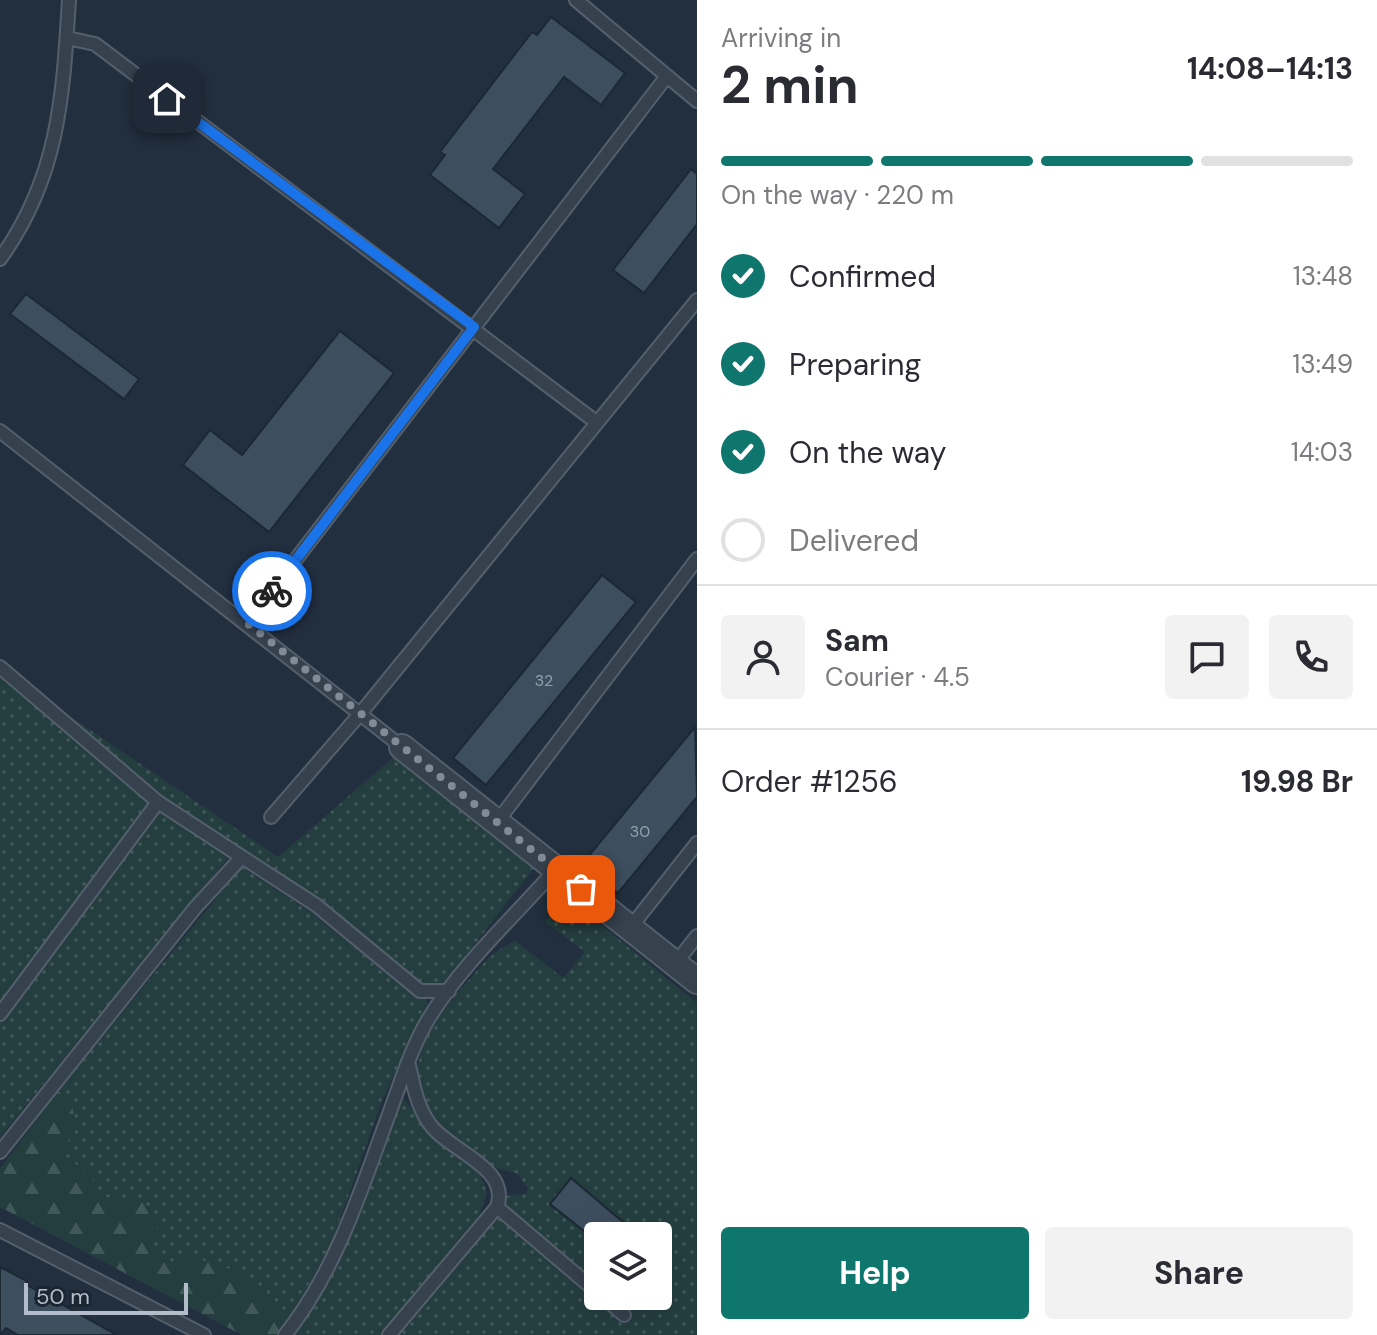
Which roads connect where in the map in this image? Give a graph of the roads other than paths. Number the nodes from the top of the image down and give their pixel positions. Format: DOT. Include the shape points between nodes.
graph roads {
  1 [pos="69,0"];
  2 [pos="576,0"];
  3 [pos="67,38"];
  4 [pos="667,76"];
  5 [pos="697,101"];
  6 [pos="0,259"];
  7 [pos="697,300"];
  8 [pos="474,327"];
  9 [pos="596,422"];
  10 [pos="0,431"];
  11 [pos="697,559"];
  12 [pos="247,623"];
  13 [pos="0,667"];
  14 [pos="360,714"];
  15 [pos="402,747"];
  16 [pos="158,802"];
  17 [pos="271,817"];
  18 [pos="497,822"];
  19 [pos="697,843"];
  20 [pos="242,857"];
  21 [pos="556,869"];
  22 [pos="630,928"];
  23 [pos="697,936"];
  24 [pos="675,964"];
  25 [pos="697,981"];
  26 [pos="449,991"];
  27 [pos="0,1014"];
  28 [pos="408,1061"];
  29 [pos="0,1152"];
  30 [pos="497,1207"];
  31 [pos="0,1230"];
  32 [pos="584,1280"];
  33 [pos="618,1310"];
  34 [pos="624,1315"];
  35 [pos="204,1335"];
  36 [pos="285,1335"];
  37 [pos="389,1335"];
  1 -- 3 [label="lane"];
  2 -- 4 [label="lane"];
  3 -- 6 [label="lane" via="61,115 43,180"];
  3 -- 8 [label="lane" via="95,44"];
  4 -- 5 [label="lane"];
  4 -- 8 [label="lane"];
  7 -- 9 [label="lane"];
  8 -- 9 [label="lane"];
  8 -- 12 [label="lane"];
  9 -- 14 [label="lane"];
  10 -- 12 [label="lane"];
  11 -- 18 [label="lane"];
  12 -- 14 [label="lane"];
  13 -- 16 [label="lane"];
  14 -- 15 [label="lane"];
  14 -- 17 [label="lane"];
  15 -- 18 [label="street"];
  16 -- 20 [label="lane"];
  16 -- 27 [label="lane"];
  18 -- 21 [label="street"];
  19 -- 22 [label="lane"];
  20 -- 26 [label="lane" via="316,905 420,991"];
  20 -- 29 [label="lane"];
  21 -- 22 [label="street"];
  21 -- 26 [label="lane"];
  22 -- 24 [label="street"];
  23 -- 24 [label="lane"];
  24 -- 25 [label="street"];
  26 -- 28 [label="lane"];
  28 -- 30 [label="lane" via="427,1121 495,1177 501,1195"];
  28 -- 36 [label="lane" via="339,1244"];
  30 -- 32 [label="lane"];
  30 -- 37 [label="lane"];
  31 -- 35 [label="lane"];
  33 -- 34 [label="lane"];
}
